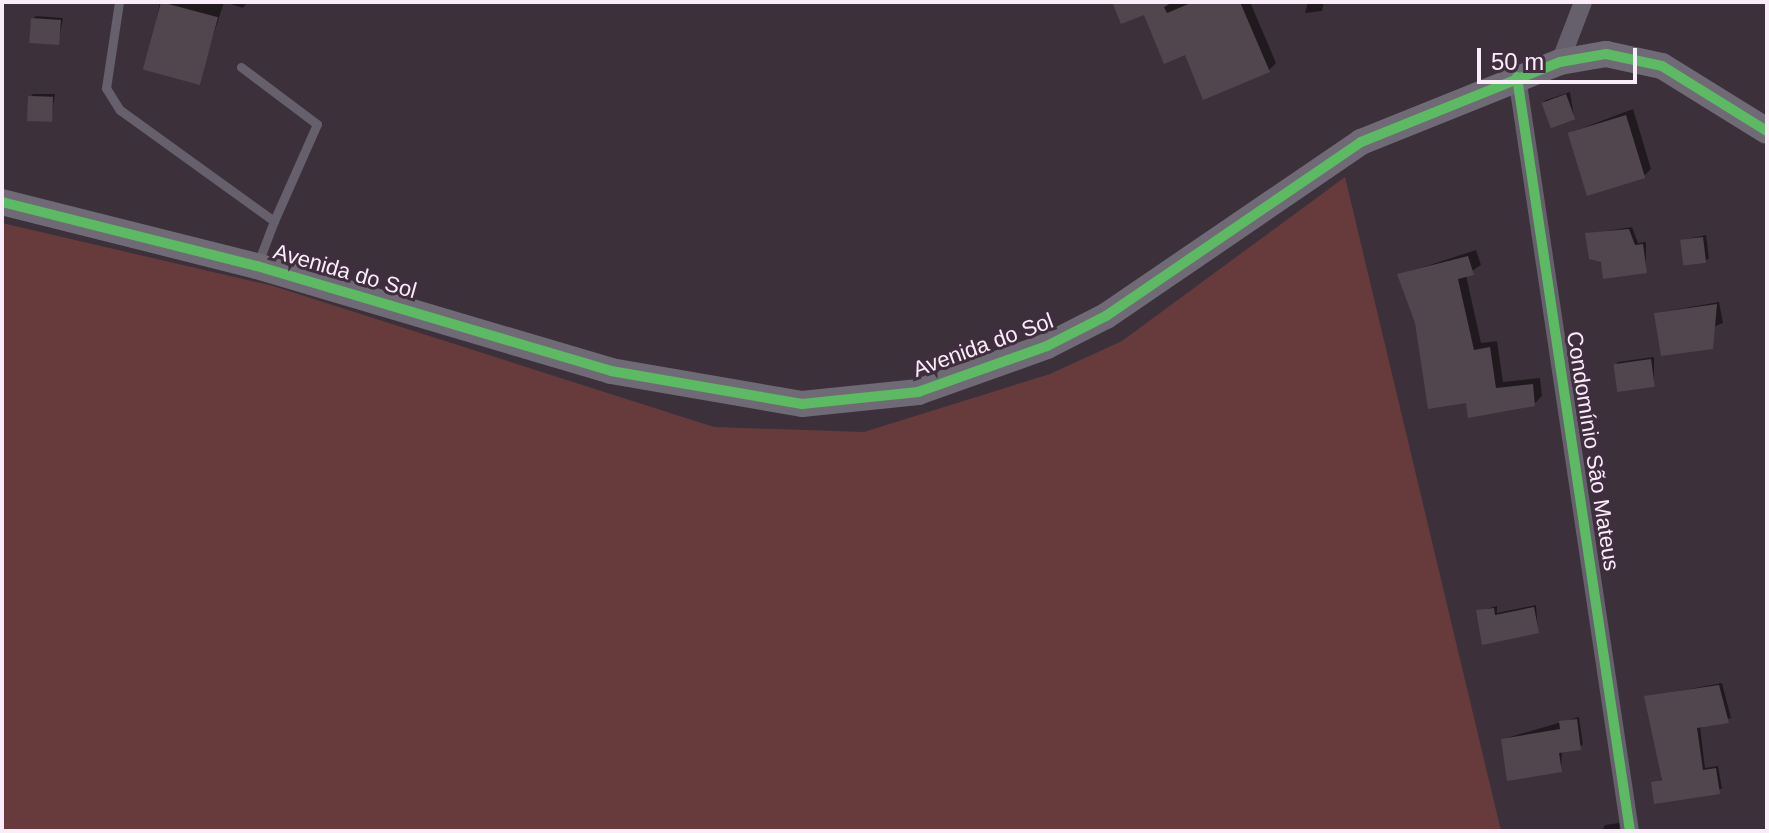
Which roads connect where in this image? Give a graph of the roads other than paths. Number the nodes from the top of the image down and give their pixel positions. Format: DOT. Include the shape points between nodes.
graph roads {
  1 [pos="119,2"];
  2 [pos="1583,2"];
  3 [pos="1560,62"];
  4 [pos="241,67"];
  5 [pos="1517,77"];
  6 [pos="1767,131"];
  7 [pos="2,202"];
  8 [pos="274,221"];
  9 [pos="257,266"];
  10 [pos="1630,831"];
  1 -- 8 [label="lane" via="106,88 120,110"];
  2 -- 3 [label="street"];
  3 -- 5 [label="street, Avenida do Sol"];
  3 -- 6 [label="street, Avenida do Sol" via="1606,54 1662,66"];
  4 -- 8 [label="lane" via="317,124"];
  5 -- 9 [label="street, Avenida do Sol" via="1361,142 1106,316 1047,346 918,392 802,404 725,396 611,371"];
  5 -- 10 [label="street, Condomínio São Mateus"];
  7 -- 9 [label="street, Avenida do Sol"];
  8 -- 9 [label="lane"];
}
